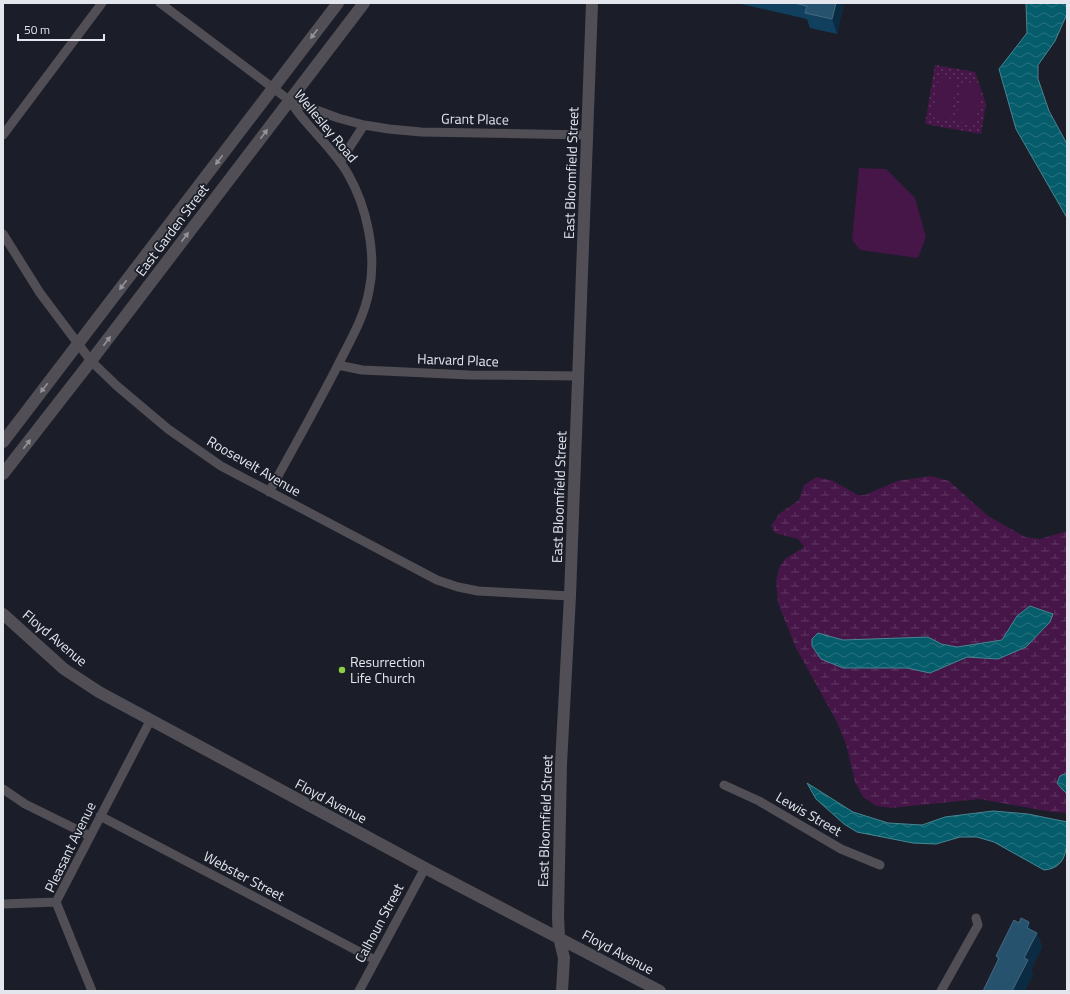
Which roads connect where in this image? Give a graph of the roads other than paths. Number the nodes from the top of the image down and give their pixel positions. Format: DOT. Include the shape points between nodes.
graph roads {
  1 [pos="102,3"];
  2 [pos="160,3"];
  3 [pos="338,3"];
  4 [pos="364,3"];
  5 [pos="592,3"];
  6 [pos="273,88"];
  7 [pos="289,100"];
  8 [pos="364,125"];
  9 [pos="3,135"];
  10 [pos="587,135"];
  11 [pos="340,162"];
  12 [pos="3,234"];
  13 [pos="78,344"];
  14 [pos="91,361"];
  15 [pos="338,365"];
  16 [pos="578,376"];
  17 [pos="3,442"];
  18 [pos="3,474"];
  19 [pos="270,492"];
  20 [pos="570,596"];
  21 [pos="3,614"];
  22 [pos="150,721"];
  23 [pos="724,785"];
  24 [pos="3,789"];
  25 [pos="100,816"];
  26 [pos="90,836"];
  27 [pos="880,865"];
  28 [pos="425,868"];
  29 [pos="56,902"];
  30 [pos="3,904"];
  31 [pos="976,918"];
  32 [pos="559,937"];
  33 [pos="376,960"];
  34 [pos="92,991"];
  35 [pos="359,991"];
  36 [pos="562,991"];
  37 [pos="660,991"];
  38 [pos="941,991"];
  1 -- 9 [label="street"];
  2 -- 6 [label="street, Wellesley Road"];
  3 -- 6 [label="street, East Garden Street, one-way"];
  4 -- 7 [label="street, East Garden Street"];
  5 -- 10 [label="street, East Bloomfield Street"];
  6 -- 7 [label="street, Wellesley Road"];
  6 -- 13 [label="street, East Garden Street, one-way"];
  7 -- 8 [label="street, Grant Place"];
  7 -- 11 [label="street, Wellesley Road"];
  14 -- 7 [label="street, East Garden Street, one-way"];
  8 -- 10 [label="street, Grant Place" via="421,132"];
  8 -- 11 [label="street"];
  10 -- 16 [label="street, East Bloomfield Street"];
  11 -- 15 [label="street, Wellesley Road" via="364,210 371,245 372,267 369,292 359,323"];
  12 -- 13 [label="street, Roosevelt Avenue" via="40,293"];
  13 -- 14 [label="street, Roosevelt Avenue"];
  13 -- 17 [label="street, East Garden Street, one-way"];
  18 -- 14 [label="street, East Garden Street, one-way"];
  14 -- 19 [label="street, Roosevelt Avenue" via="168,429 221,466"];
  15 -- 16 [label="street, Harvard Place" via="362,370 470,375"];
  15 -- 19 [label="street, Wellesley Road"];
  16 -- 20 [label="street, East Bloomfield Street"];
  19 -- 20 [label="street, Roosevelt Avenue" via="437,580 478,591"];
  20 -- 32 [label="street, East Bloomfield Street" via="561,764"];
  21 -- 22 [label="street, Floyd Avenue" via="64,668 99,692"];
  22 -- 25 [label="street, Pleasant Avenue"];
  22 -- 28 [label="street, Floyd Avenue"];
  23 -- 27 [label="street, Lewis Street" via="759,801 841,849"];
  24 -- 26 [label="street" via="25,804"];
  25 -- 26 [label="street, Pleasant Avenue"];
  25 -- 33 [label="street, Webster Street"];
  26 -- 29 [label="street, Pleasant Avenue"];
  28 -- 32 [label="street, Floyd Avenue"];
  28 -- 33 [label="street, Calhoun Street"];
  29 -- 30 [label="street"];
  29 -- 34 [label="street, Pleasant Avenue"];
  31 -- 38 [label="street" via="978,925"];
  32 -- 36 [label="street, East Bloomfield Street" via="564,958"];
  32 -- 37 [label="street, Floyd Avenue"];
  33 -- 35 [label="street, Calhoun Street"];
}
